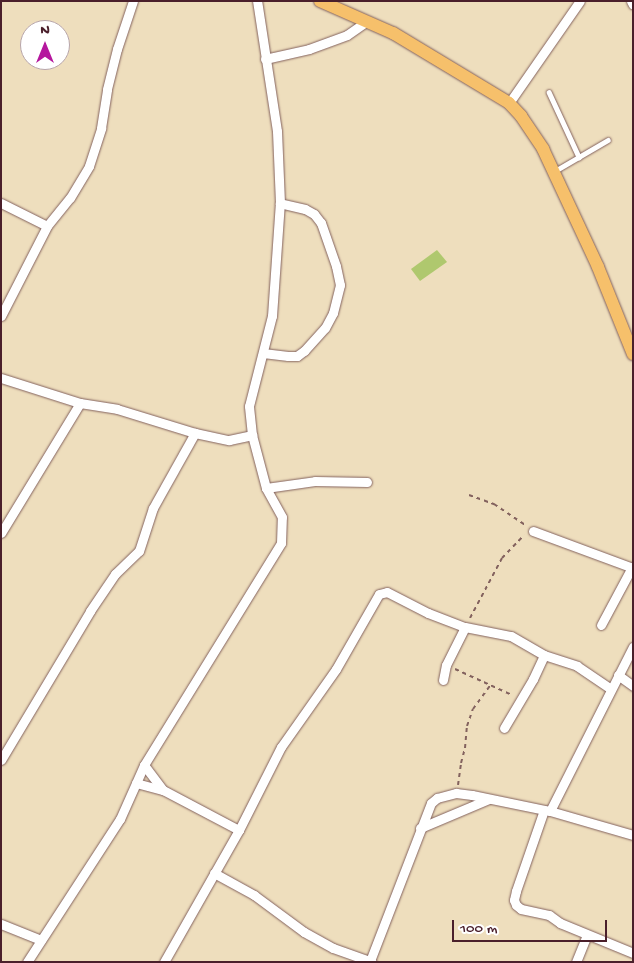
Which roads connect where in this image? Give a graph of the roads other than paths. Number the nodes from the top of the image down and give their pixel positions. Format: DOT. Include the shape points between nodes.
graph roads {
  1 [pos="133,1"];
  2 [pos="257,1"];
  3 [pos="320,1"];
  4 [pos="580,1"];
  5 [pos="367,21"];
  6 [pos="265,59"];
  7 [pos="549,92"];
  8 [pos="509,103"];
  9 [pos="608,140"];
  10 [pos="579,157"];
  11 [pos="553,171"];
  12 [pos="280,202"];
  13 [pos="1,203"];
  14 [pos="47,226"];
  15 [pos="1,316"];
  16 [pos="263,353"];
  17 [pos="633,354"];
  18 [pos="1,378"];
  19 [pos="80,403"];
  20 [pos="196,433"];
  21 [pos="252,435"];
  22 [pos="367,482"];
  23 [pos="266,488"];
  24 [pos="533,531"];
  25 [pos="1,533"];
  26 [pos="632,567"];
  27 [pos="601,625"];
  28 [pos="465,628"];
  29 [pos="633,647"];
  30 [pos="544,655"];
  31 [pos="618,675"];
  32 [pos="443,680"];
  33 [pos="633,686"];
  34 [pos="611,689"];
  35 [pos="504,728"];
  36 [pos="1,760"];
  37 [pos="144,765"];
  38 [pos="136,783"];
  39 [pos="163,790"];
  40 [pos="472,795"];
  41 [pos="489,799"];
  42 [pos="461,809"];
  43 [pos="547,811"];
  44 [pos="420,828"];
  45 [pos="239,830"];
  46 [pos="633,835"];
  47 [pos="214,873"];
  48 [pos="1,924"];
  49 [pos="587,934"];
  50 [pos="41,940"];
  51 [pos="633,952"];
  52 [pos="26,962"];
  53 [pos="164,962"];
  54 [pos="371,962"];
  55 [pos="576,962"];
  1 -- 14 [label="street" via="117,49 101,128 89,166 70,198"];
  2 -- 6 [label="street"];
  3 -- 5 [label="main road"];
  4 -- 8 [label="street"];
  5 -- 6 [label="street" via="347,36"];
  5 -- 8 [label="main road" via="393,33"];
  6 -- 12 [label="street" via="277,131"];
  7 -- 10 [label="lane"];
  8 -- 11 [label="main road" via="533,132"];
  9 -- 10 [label="lane"];
  10 -- 11 [label="lane"];
  11 -- 17 [label="main road" via="598,267"];
  12 -- 16 [label="street" via="272,316"];
  12 -- 16 [label="street" via="305,209 321,223 340,285 329,320 304,351 297,356"];
  13 -- 14 [label="street"];
  14 -- 15 [label="street"];
  16 -- 21 [label="street" via="249,406"];
  18 -- 19 [label="street"];
  19 -- 20 [label="street" via="116,409"];
  19 -- 25 [label="street"];
  20 -- 21 [label="street" via="229,440"];
  20 -- 36 [label="street" via="153,508 139,551 115,574 90,611"];
  21 -- 23 [label="street"];
  22 -- 23 [label="street" via="315,481"];
  23 -- 37 [label="street" via="282,517 281,543"];
  24 -- 26 [label="street"];
  26 -- 27 [label="street"];
  28 -- 30 [label="street" via="511,636"];
  28 -- 32 [label="street" via="446,665"];
  28 -- 45 [label="street" via="387,592 379,594 336,669 281,747"];
  29 -- 31 [label="street"];
  30 -- 34 [label="street" via="577,666"];
  30 -- 35 [label="street"];
  31 -- 33 [label="street"];
  31 -- 34 [label="street"];
  34 -- 43 [label="street"];
  37 -- 38 [label="street"];
  37 -- 39 [label="street"];
  38 -- 39 [label="street"];
  38 -- 50 [label="street" via="120,819"];
  39 -- 45 [label="street"];
  40 -- 41 [label="street"];
  40 -- 42 [label="street"];
  40 -- 44 [label="street" via="456,793 438,798 431,803"];
  41 -- 42 [label="street"];
  41 -- 43 [label="street"];
  42 -- 44 [label="street"];
  43 -- 46 [label="street"];
  43 -- 49 [label="street" via="514,900 521,909 542,912"];
  44 -- 54 [label="street"];
  45 -- 47 [label="street"];
  47 -- 53 [label="street"];
  47 -- 54 [label="street" via="254,895 304,932 333,948"];
  48 -- 50 [label="street"];
  49 -- 51 [label="street"];
  49 -- 55 [label="street"];
  50 -- 52 [label="street"];
}
